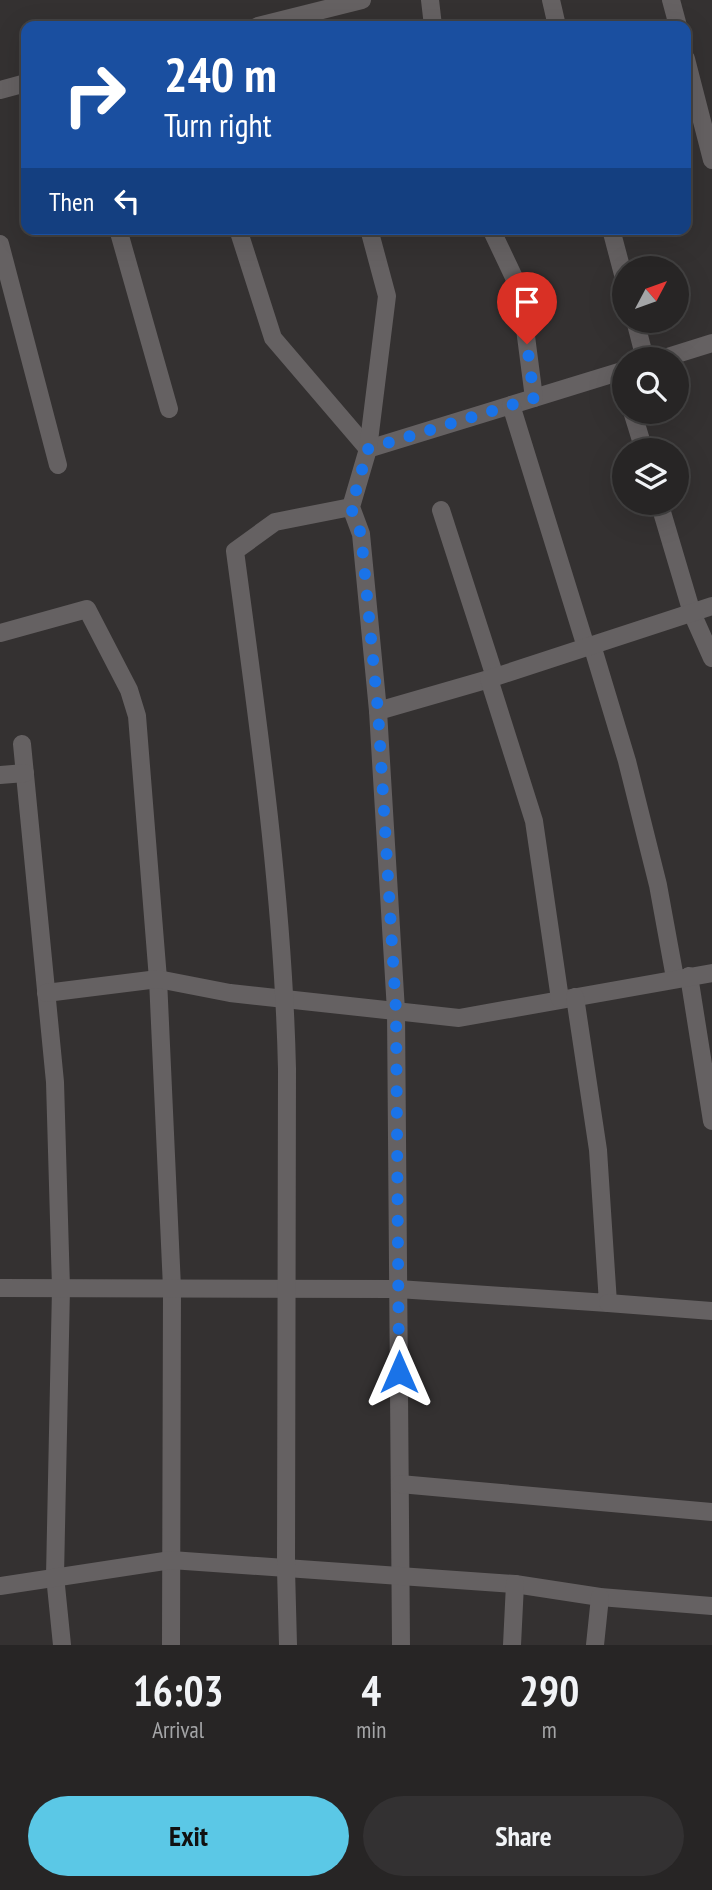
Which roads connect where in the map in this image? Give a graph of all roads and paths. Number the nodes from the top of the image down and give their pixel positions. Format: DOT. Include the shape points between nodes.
graph roads {
  1 [pos="362,0"];
  2 [pos="430,0"];
  3 [pos="551,0"];
  4 [pos="671,0"];
  5 [pos="312,20"];
  6 [pos="432,21"];
  7 [pos="556,21"];
  8 [pos="677,21"];
  9 [pos="691,79"];
  10 [pos="21,84"];
  11 [pos="0,90"];
  12 [pos="712,160"];
  13 [pos="120,235"];
  14 [pos="240,235"];
  15 [pos="371,235"];
  16 [pos="494,235"];
  17 [pos="613,235"];
  18 [pos="0,244"];
  19 [pos="618,256"];
  20 [pos="712,342"];
  21 [pos="689,350"];
  22 [pos="612,378"];
  23 [pos="534,398"];
  24 [pos="511,405"];
  25 [pos="169,409"];
  26 [pos="368,449"];
  27 [pos="58,465"];
  28 [pos="351,508"];
  29 [pos="441,510"];
  30 [pos="663,515"];
  31 [pos="712,606"];
  32 [pos="692,613"];
  33 [pos="0,633"];
  34 [pos="589,646"];
  35 [pos="712,657"];
  36 [pos="492,678"];
  37 [pos="378,711"];
  38 [pos="22,744"];
  39 [pos="25,773"];
  40 [pos="0,775"];
  41 [pos="712,973"];
  42 [pos="682,977"];
  43 [pos="158,979"];
  44 [pos="46,993"];
  45 [pos="568,998"];
  46 [pos="285,999"];
  47 [pos="396,1011"];
  48 [pos="709,1090"];
  49 [pos="712,1121"];
  50 [pos="0,1288"];
  51 [pos="61,1288"];
  52 [pos="172,1288"];
  53 [pos="285,1288"];
  54 [pos="398,1289"];
  55 [pos="608,1303"];
  56 [pos="712,1311"];
  57 [pos="400,1484"];
  58 [pos="712,1512"];
  59 [pos="172,1560"];
  60 [pos="286,1569"];
  61 [pos="55,1576"];
  62 [pos="400,1576"];
  63 [pos="515,1584"];
  64 [pos="0,1586"];
  65 [pos="600,1597"];
  66 [pos="712,1606"];
  67 [pos="62,1645"];
  68 [pos="171,1645"];
  69 [pos="288,1645"];
  70 [pos="401,1645"];
  71 [pos="512,1645"];
  72 [pos="596,1645"];
  1 -- 5 [label="street"];
  2 -- 6 [label="street"];
  3 -- 7 [label="street"];
  4 -- 8 [label="street"];
  9 -- 12 [label="street"];
  10 -- 11 [label="street"];
  13 -- 25 [label="street"];
  14 -- 26 [label="street" via="273,338"];
  15 -- 26 [label="street" via="387,296"];
  16 -- 23 [label="street" via="520,290"];
  17 -- 19 [label="street"];
  18 -- 27 [label="street"];
  20 -- 21 [label="street"];
  22 -- 23 [label="street"];
  23 -- 24 [label="street"];
  24 -- 26 [label="street"];
  24 -- 34 [label="street"];
  26 -- 28 [label="street"];
  28 -- 37 [label="street" via="361,534"];
  28 -- 46 [label="street" via="275,522 235,551 263,761"];
  29 -- 36 [label="street"];
  30 -- 32 [label="street"];
  31 -- 32 [label="street"];
  32 -- 34 [label="street"];
  32 -- 35 [label="street"];
  33 -- 43 [label="street" via="86,609 129,690 137,716"];
  34 -- 36 [label="street"];
  34 -- 42 [label="street" via="627,761"];
  36 -- 37 [label="street"];
  36 -- 45 [label="street" via="534,821"];
  37 -- 47 [label="street"];
  38 -- 39 [label="street"];
  39 -- 40 [label="street"];
  39 -- 44 [label="street"];
  41 -- 42 [label="street"];
  42 -- 45 [label="street"];
  42 -- 48 [label="street"];
  43 -- 44 [label="street"];
  43 -- 46 [label="street"];
  43 -- 52 [label="street"];
  44 -- 51 [label="street" via="55,1082"];
  45 -- 47 [label="street" via="459,1018"];
  45 -- 55 [label="street" via="598,1150"];
  46 -- 47 [label="street"];
  46 -- 53 [label="street"];
  47 -- 54 [label="street"];
  48 -- 49 [label="street"];
  50 -- 51 [label="street"];
  51 -- 52 [label="street"];
  51 -- 61 [label="street"];
  52 -- 53 [label="street"];
  52 -- 59 [label="street"];
  53 -- 54 [label="street"];
  53 -- 60 [label="street"];
  54 -- 55 [label="street"];
  54 -- 57 [label="street"];
  55 -- 56 [label="street"];
  57 -- 58 [label="street"];
  57 -- 62 [label="street"];
  59 -- 60 [label="street"];
  59 -- 61 [label="street"];
  59 -- 68 [label="street"];
  60 -- 62 [label="street"];
  60 -- 69 [label="street"];
  61 -- 64 [label="street"];
  61 -- 67 [label="street"];
  62 -- 63 [label="street"];
  62 -- 70 [label="street"];
  63 -- 65 [label="street"];
  63 -- 71 [label="street"];
  65 -- 66 [label="street"];
  65 -- 72 [label="street"];
}
